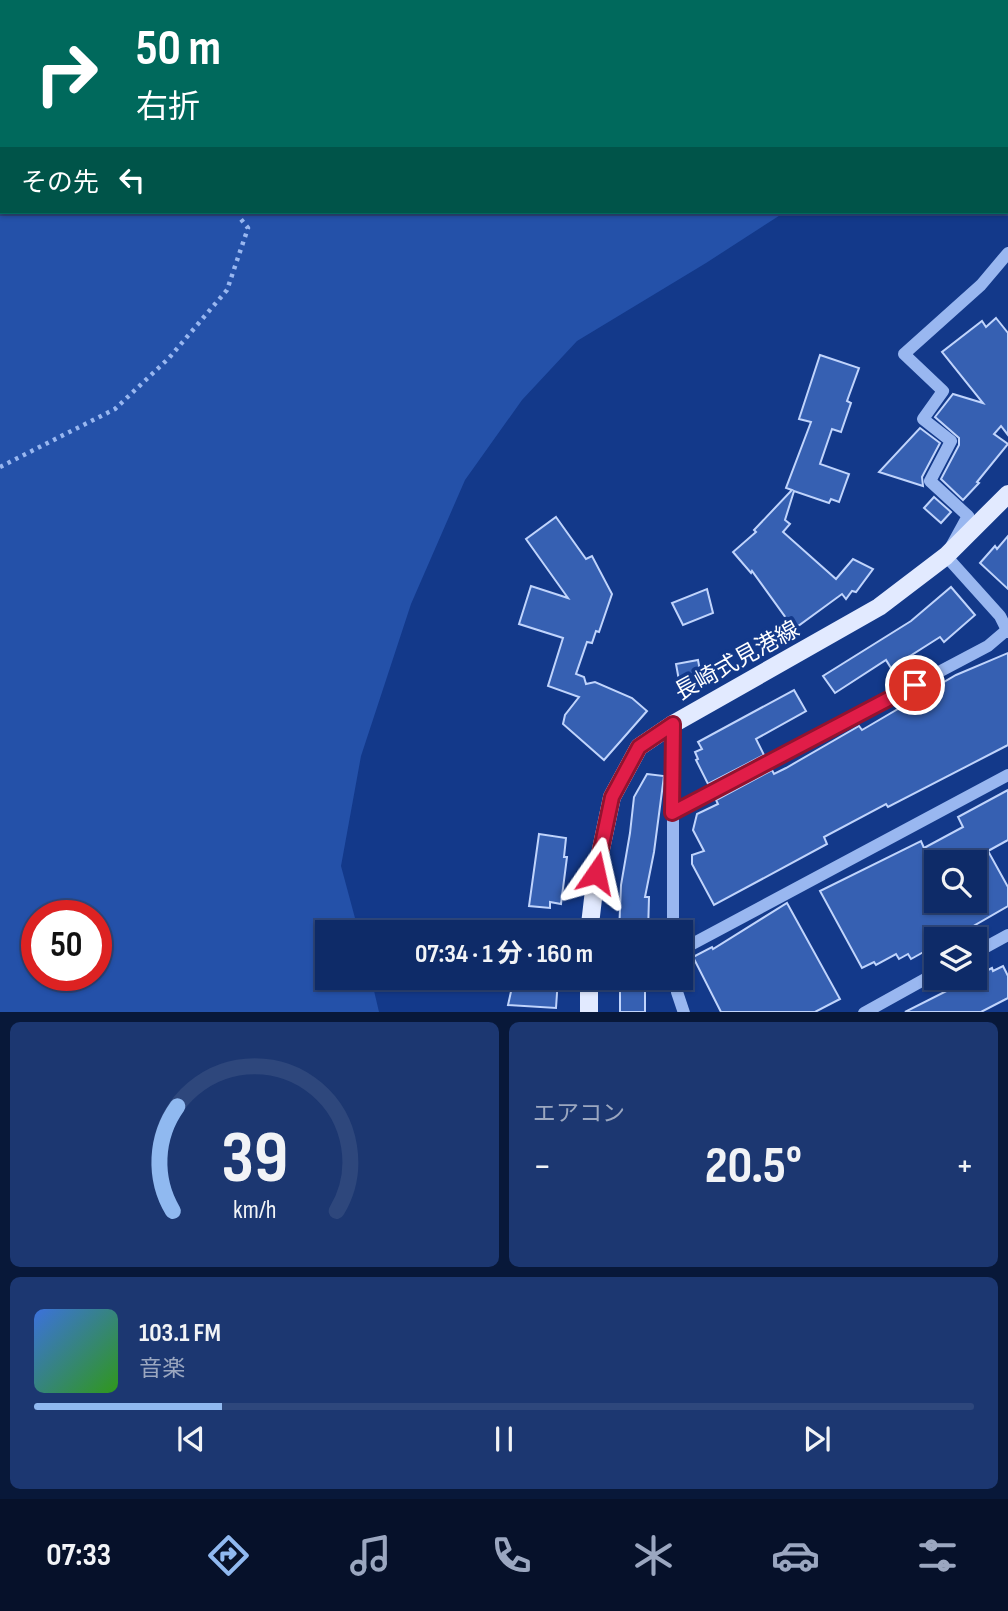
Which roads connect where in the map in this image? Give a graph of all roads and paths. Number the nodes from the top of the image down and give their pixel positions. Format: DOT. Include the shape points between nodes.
graph roads {
  1 [pos="240,214"];
  2 [pos="1008,253"];
  3 [pos="0,467"];
  4 [pos="1008,494"];
  5 [pos="946,556"];
  6 [pos="1008,631"];
  7 [pos="673,724"];
  8 [pos="1008,775"];
  9 [pos="672,813"];
  10 [pos="591,920"];
  11 [pos="673,920"];
  12 [pos="1008,935"];
  13 [pos="693,944"];
  14 [pos="987,946"];
  15 [pos="924,980"];
  16 [pos="589,990"];
  17 [pos="677,990"];
  18 [pos="589,1012"];
  19 [pos="684,1012"];
  20 [pos="866,1012"];
  1 -- 3 [label="path" via="248,228 227,290 169,358 115,409"];
  2 -- 5 [label="street" via="981,285 904,354 943,391 923,419 951,440 930,481 968,516"];
  4 -- 5 [label="main road, 長崎式見港線"];
  5 -- 6 [label="street"];
  5 -- 7 [label="main road, 長崎式見港線" via="879,607"];
  6 -- 9 [label="street" via="988,646"];
  7 -- 9 [label="street"];
  7 -- 10 [label="main road, 長崎式見港線" via="639,747 612,797"];
  8 -- 13 [label="street"];
  9 -- 11 [label="street"];
  12 -- 14 [label="street"];
  15 -- 20 [label="street"];
  16 -- 18 [label="main road"];
  17 -- 19 [label="street"];
}
